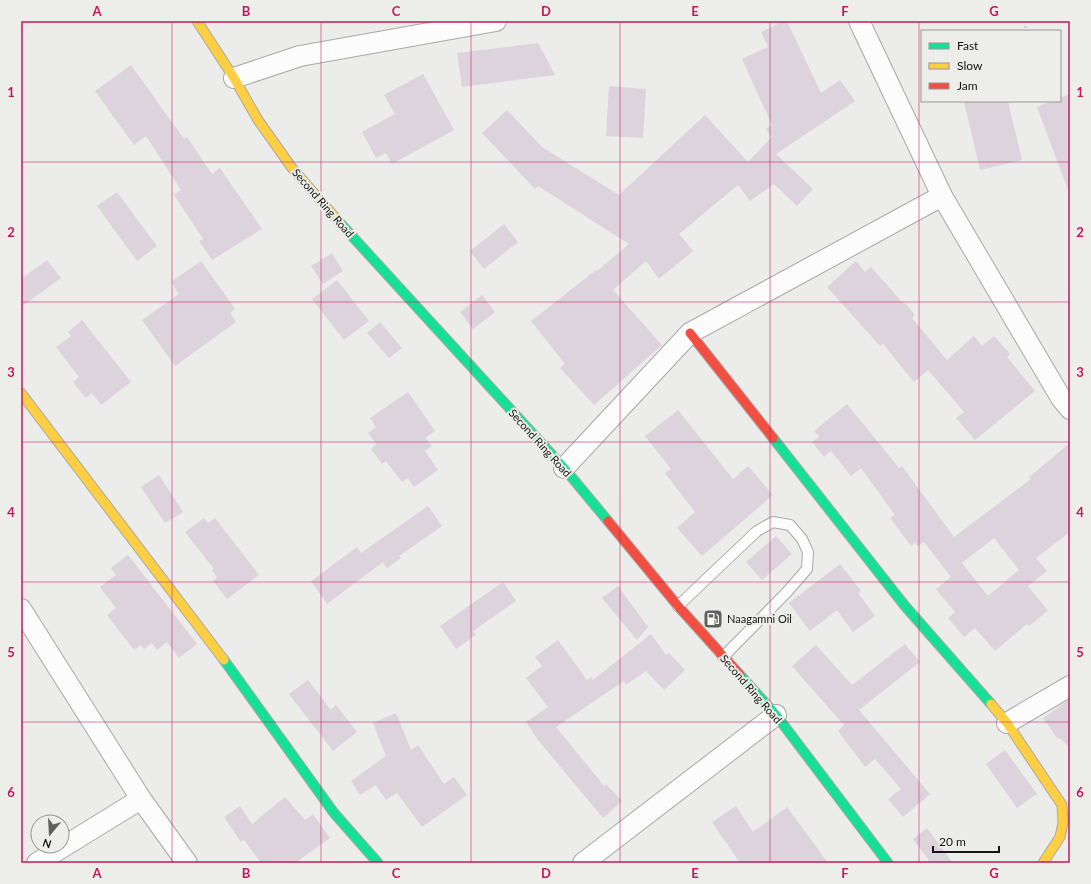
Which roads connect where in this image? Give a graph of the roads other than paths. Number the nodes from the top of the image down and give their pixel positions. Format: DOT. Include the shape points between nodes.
graph roads {
  1 [pos="197,21"];
  2 [pos="496,21"];
  3 [pos="859,21"];
  4 [pos="234,78"];
  5 [pos="942,196"];
  6 [pos="690,333"];
  7 [pos="21,393"];
  8 [pos="1067,401"];
  9 [pos="564,468"];
  10 [pos="678,606"];
  11 [pos="21,609"];
  12 [pos="723,657"];
  13 [pos="1070,686"];
  14 [pos="776,715"];
  15 [pos="1007,723"];
  16 [pos="141,799"];
  17 [pos="37,863"];
  18 [pos="187,863"];
  19 [pos="378,863"];
  20 [pos="583,863"];
  21 [pos="888,863"];
  22 [pos="1043,863"];
  1 -- 4 [label="street, Second Ring Road"];
  2 -- 4 [label="street" via="300,56"];
  3 -- 5 [label="street"];
  4 -- 9 [label="street, Second Ring Road" via="258,120 292,168 371,259"];
  5 -- 6 [label="street"];
  5 -- 8 [label="street"];
  6 -- 9 [label="street"];
  6 -- 15 [label="street" via="905,606"];
  7 -- 19 [label="street" via="217,650 334,813"];
  9 -- 10 [label="street, Second Ring Road"];
  10 -- 12 [label="street, Second Ring Road"];
  10 -- 12 [label="lane" via="757,531 773,522 790,525 802,539 808,552 807,569"];
  11 -- 16 [label="street"];
  12 -- 14 [label="street, Second Ring Road"];
  13 -- 15 [label="street"];
  14 -- 20 [label="street"];
  14 -- 21 [label="street, Second Ring Road"];
  15 -- 22 [label="street" via="1062,805 1063,827 1057,845"];
  16 -- 17 [label="street"];
  16 -- 18 [label="street"];
}
